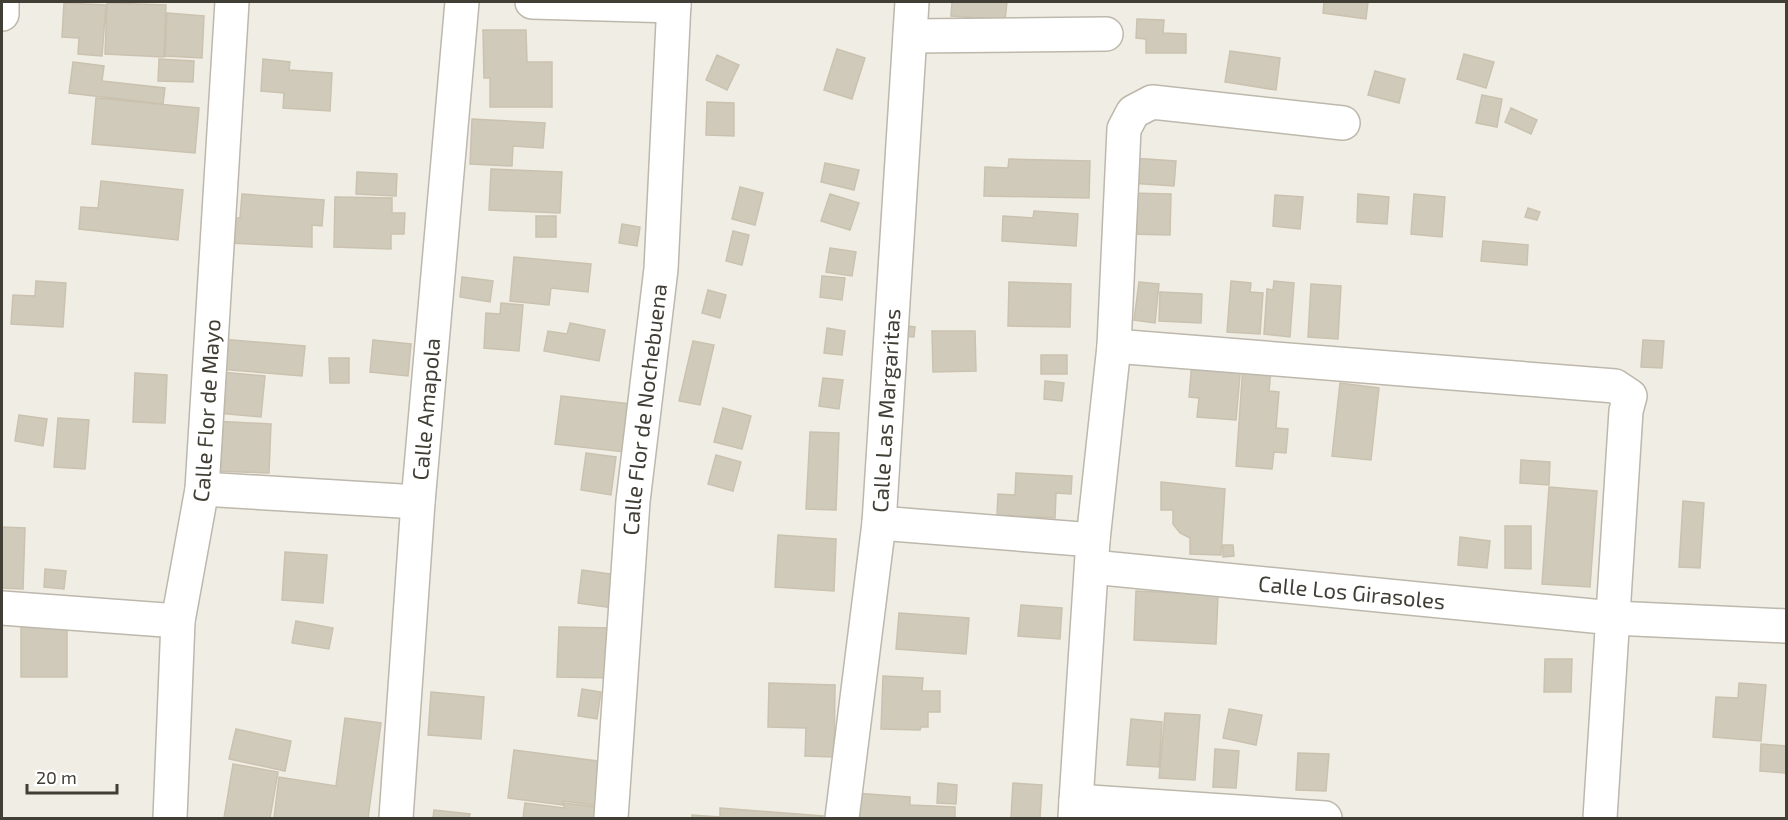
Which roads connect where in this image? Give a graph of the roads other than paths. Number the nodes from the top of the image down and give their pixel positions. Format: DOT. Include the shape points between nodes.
graph roads {
  1 [pos="2,2"];
  2 [pos="232,2"];
  3 [pos="462,2"];
  4 [pos="532,2"];
  5 [pos="912,2"];
  6 [pos="674,4"];
  7 [pos="2,14"];
  8 [pos="1106,34"];
  9 [pos="910,36"];
  10 [pos="1343,123"];
  11 [pos="1114,346"];
  12 [pos="202,489"];
  13 [pos="418,502"];
  14 [pos="879,523"];
  15 [pos="1093,554"];
  16 [pos="2,609"];
  17 [pos="1613,618"];
  18 [pos="178,621"];
  19 [pos="1786,626"];
  20 [pos="1075,810"];
  21 [pos="170,819"];
  22 [pos="396,819"];
  23 [pos="611,819"];
  24 [pos="842,819"];
  25 [pos="1325,819"];
  26 [pos="1600,819"];
  1 -- 7 [label="street"];
  2 -- 12 [label="street, Calle Flor de Mayo"];
  3 -- 13 [label="street, Calle Amapola"];
  4 -- 6 [label="street"];
  5 -- 9 [label="street, Calle Las Margaritas"];
  6 -- 23 [label="street, Calle Flor de Nochebuena" via="661,269 633,501"];
  8 -- 9 [label="street"];
  9 -- 14 [label="street, Calle Las Margaritas"];
  10 -- 11 [label="street" via="1152,102 1133,112 1124,129"];
  11 -- 15 [label="street"];
  11 -- 17 [label="street" via="1615,386 1630,396"];
  12 -- 13 [label="street"];
  12 -- 18 [label="street, Calle Flor de Mayo"];
  13 -- 22 [label="street, Calle Amapola"];
  14 -- 15 [label="street, Calle Los Girasoles"];
  14 -- 24 [label="street, Calle Las Margaritas"];
  15 -- 17 [label="street, Calle Los Girasoles"];
  15 -- 20 [label="street"];
  16 -- 18 [label="street"];
  17 -- 19 [label="street, Calle Los Girasoles"];
  17 -- 26 [label="street"];
  18 -- 21 [label="street, Calle Flor de Mayo"];
  20 -- 25 [label="street"];
}
